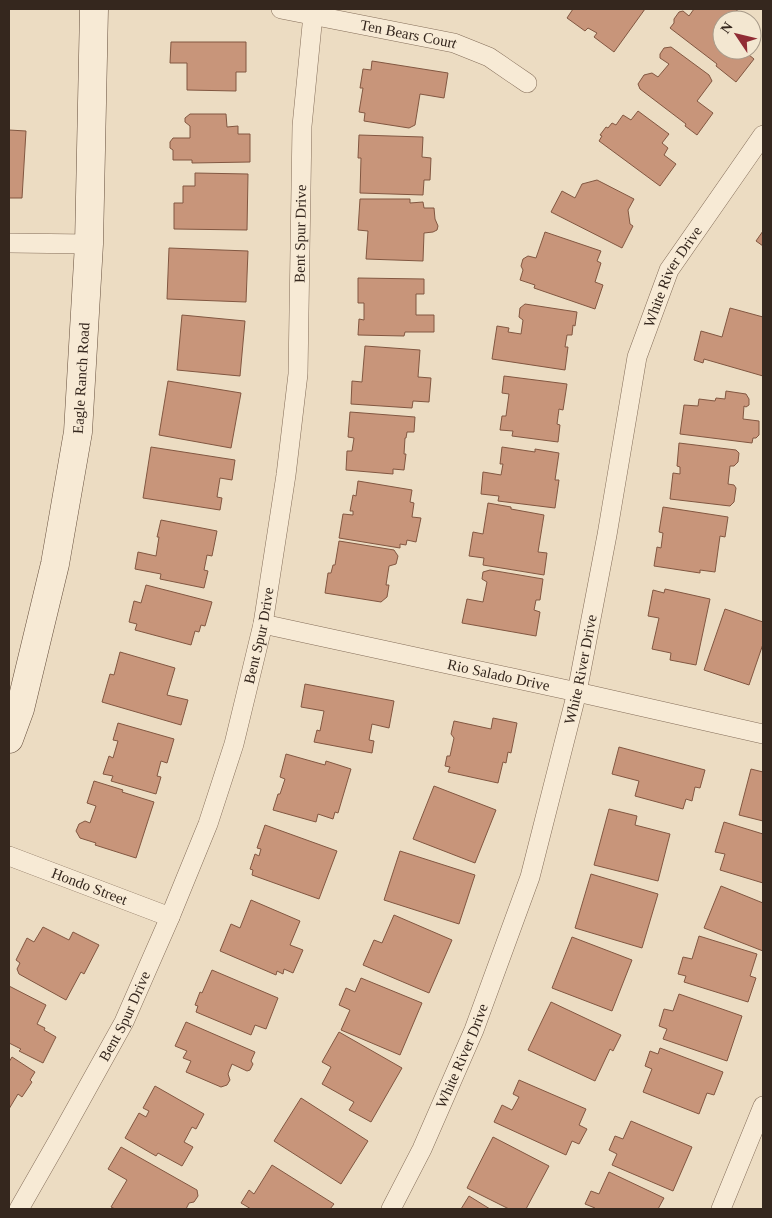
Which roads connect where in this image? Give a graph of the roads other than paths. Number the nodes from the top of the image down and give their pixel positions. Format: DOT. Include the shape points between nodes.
graph roads {
  1 [pos="94,9"];
  2 [pos="281,9"];
  3 [pos="312,15"];
  4 [pos="527,83"];
  5 [pos="763,135"];
  6 [pos="9,243"];
  7 [pos="89,244"];
  8 [pos="263,624"];
  9 [pos="577,692"];
  10 [pos="763,734"];
  11 [pos="9,739"];
  12 [pos="9,856"];
  13 [pos="170,917"];
  14 [pos="763,1106"];
  15 [pos="19,1209"];
  16 [pos="391,1209"];
  17 [pos="721,1209"];
  1 -- 7 [label="street, Eagle Ranch Road"];
  2 -- 3 [label="street, Ten Bears Court"];
  3 -- 4 [label="street, Ten Bears Court" via="454,42 489,58"];
  3 -- 8 [label="street, Bent Spur Drive" via="302,126 298,374"];
  5 -- 9 [label="street, White River Drive" via="669,270 637,357"];
  6 -- 7 [label="street"];
  7 -- 11 [label="street, Eagle Ranch Road" via="78,432 55,564 20,709"];
  8 -- 9 [label="street, Rio Salado Drive"];
  8 -- 13 [label="street, Bent Spur Drive" via="228,762 208,824"];
  9 -- 10 [label="street, Rio Salado Drive"];
  9 -- 16 [label="street, White River Drive" via="530,877 474,1030 422,1149"];
  12 -- 13 [label="street, Hondo Street"];
  13 -- 15 [label="street, Bent Spur Drive" via="124,1022"];
  14 -- 17 [label="street"];
}
